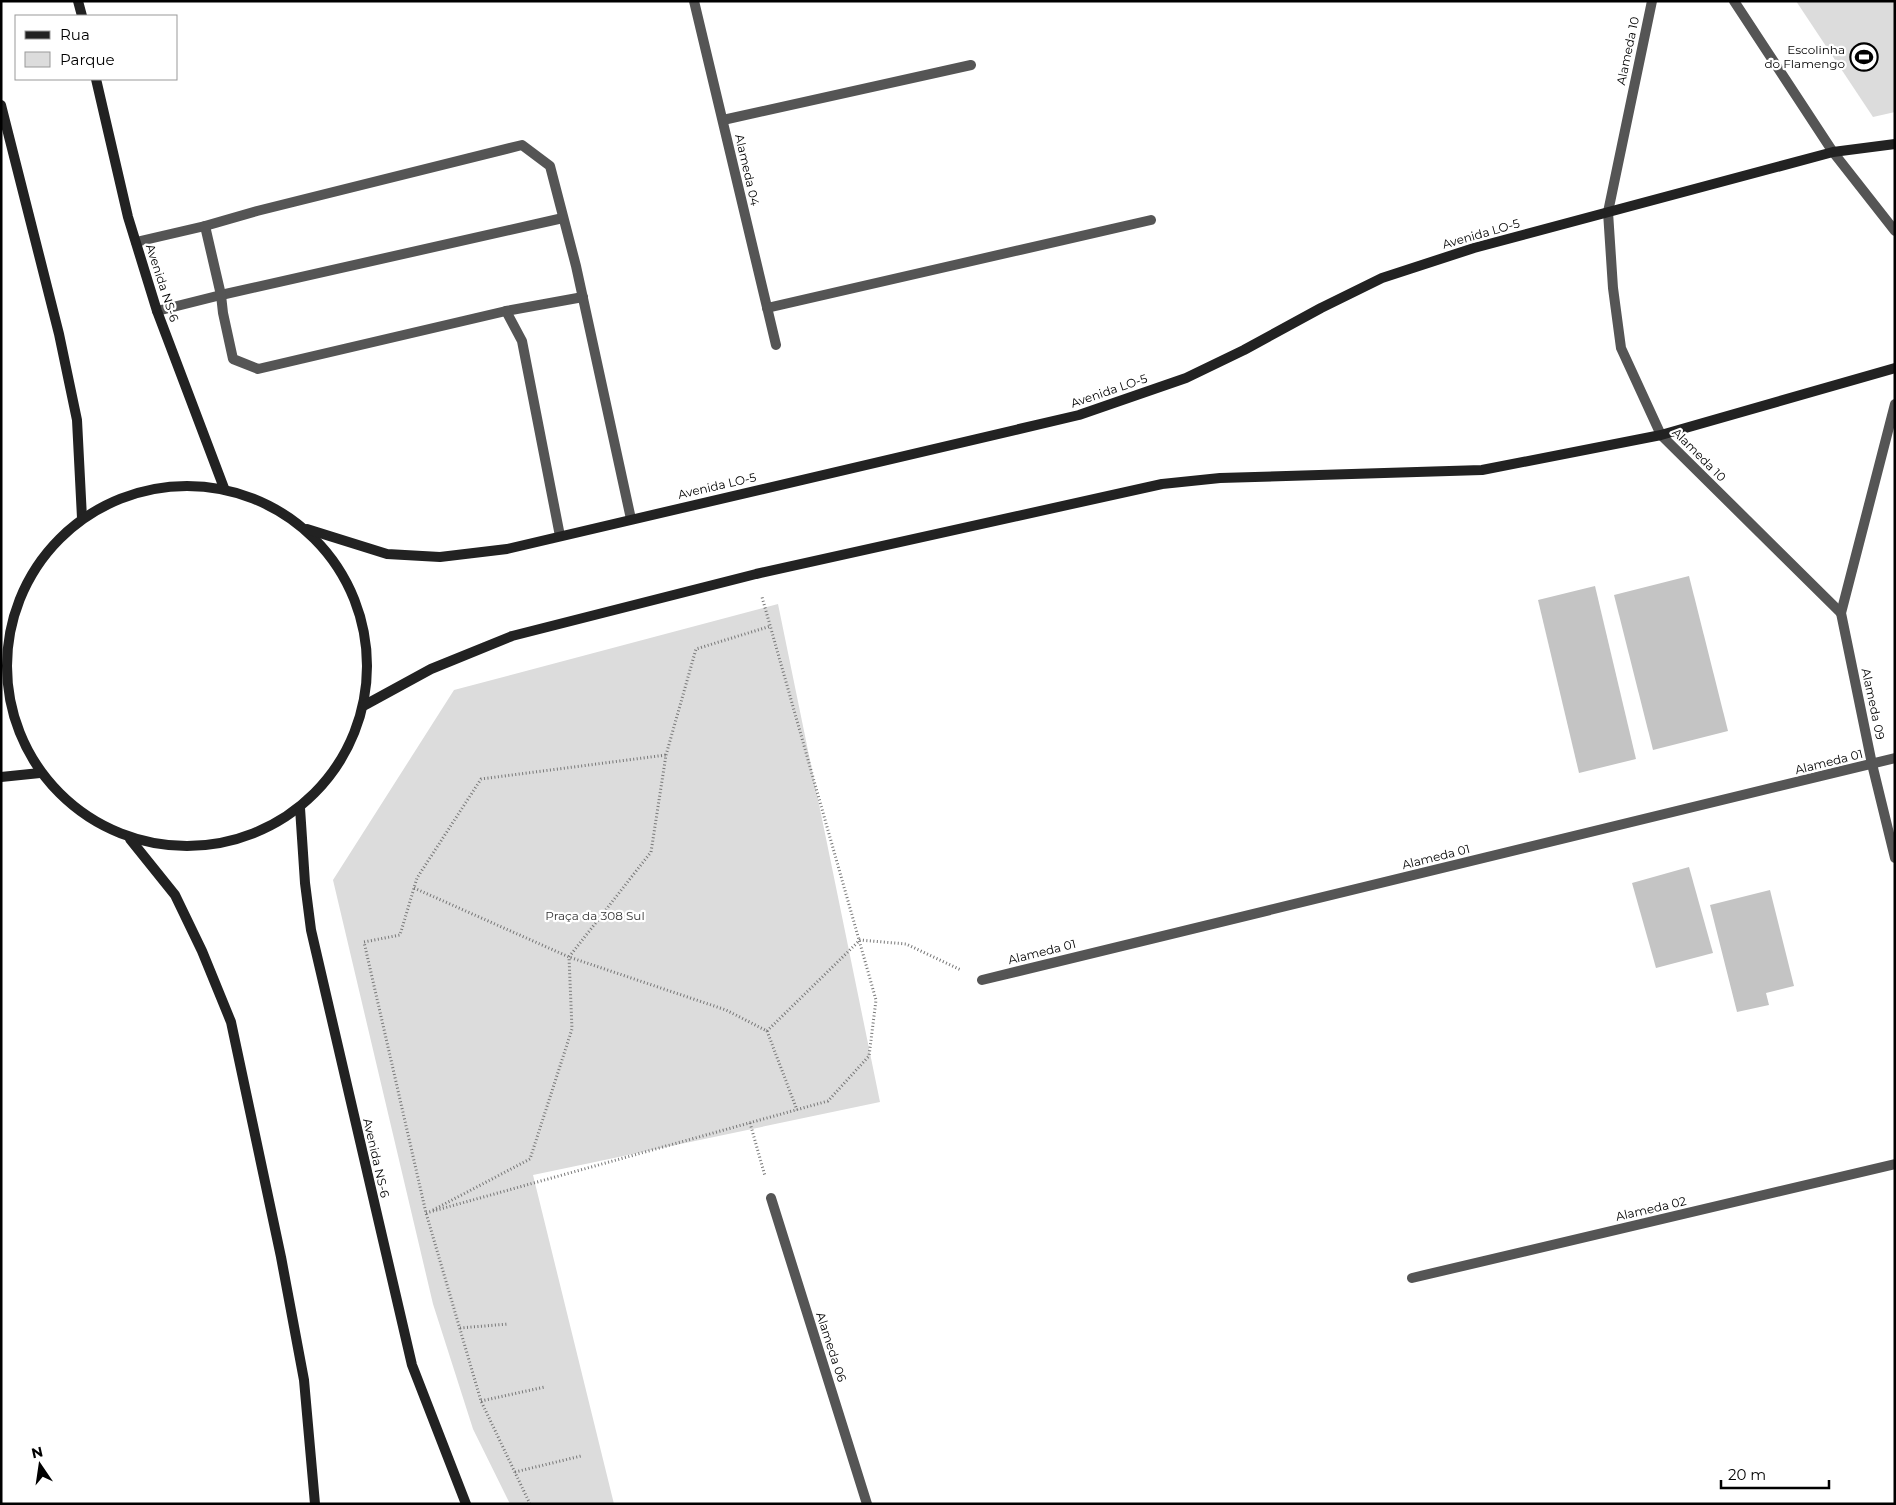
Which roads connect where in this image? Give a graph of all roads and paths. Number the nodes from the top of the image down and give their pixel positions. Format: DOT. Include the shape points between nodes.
graph roads {
  1 [pos="78,1"];
  2 [pos="694,1"];
  3 [pos="1652,1"];
  4 [pos="1734,1"];
  5 [pos="82,15"];
  6 [pos="971,65"];
  7 [pos="96,80"];
  8 [pos="1,105"];
  9 [pos="723,120"];
  10 [pos="1895,144"];
  11 [pos="1833,152"];
  12 [pos="1608,212"];
  13 [pos="563,218"];
  14 [pos="1151,220"];
  15 [pos="205,226"];
  16 [pos="1895,231"];
  17 [pos="136,242"];
  18 [pos="221,295"];
  19 [pos="583,297"];
  20 [pos="767,308"];
  21 [pos="157,311"];
  22 [pos="506,311"];
  23 [pos="776,345"];
  24 [pos="1895,368"];
  25 [pos="1895,404"];
  26 [pos="1662,435"];
  27 [pos="224,488"];
  28 [pos="82,518"];
  29 [pos="631,519"];
  30 [pos="307,529"];
  31 [pos="560,536"];
  32 [pos="756,574"];
  33 [pos="1840,613"];
  34 [pos="6,626"];
  35 [pos="770,626"];
  36 [pos="365,705"];
  37 [pos="666,756"];
  38 [pos="1895,758"];
  39 [pos="1872,764"];
  40 [pos="40,773"];
  41 [pos="1,777"];
  42 [pos="300,808"];
  43 [pos="130,839"];
  44 [pos="1895,858"];
  45 [pos="414,888"];
  46 [pos="860,940"];
  47 [pos="569,957"];
  48 [pos="982,980"];
  49 [pos="767,1031"];
  50 [pos="797,1110"];
  51 [pos="750,1123"];
  52 [pos="1895,1164"];
  53 [pos="771,1198"];
  54 [pos="426,1213"];
  55 [pos="1412,1278"];
  56 [pos="508,1324"];
  57 [pos="460,1328"];
  58 [pos="545,1387"];
  59 [pos="481,1401"];
  60 [pos="581,1456"];
  61 [pos="515,1472"];
  62 [pos="315,1504"];
  63 [pos="466,1504"];
  64 [pos="530,1504"];
  65 [pos="867,1504"];
  1 -- 5 [label="main road"];
  2 -- 9 [label="street, Alameda 04"];
  3 -- 12 [label="street, Alameda 10"];
  4 -- 11 [label="street"];
  6 -- 9 [label="street"];
  7 -- 17 [label="main road, Avenida NS-6"];
  8 -- 28 [label="main road" via="59,334 77,420"];
  9 -- 20 [label="street, Alameda 04"];
  10 -- 11 [label="main road, Avenida LO-5"];
  11 -- 12 [label="main road, Avenida LO-5"];
  11 -- 16 [label="street"];
  12 -- 26 [label="street, Alameda 10" via="1621,348"];
  12 -- 29 [label="main road, Avenida LO-5" via="1474,248 1382,278 1186,378 1079,415"];
  13 -- 15 [label="street" via="550,166 522,145"];
  13 -- 18 [label="street"];
  13 -- 19 [label="street"];
  14 -- 20 [label="street"];
  15 -- 17 [label="street"];
  15 -- 18 [label="street"];
  17 -- 21 [label="main road, Avenida NS-6"];
  18 -- 21 [label="street"];
  18 -- 22 [label="street" via="233,359 258,369"];
  19 -- 22 [label="street"];
  19 -- 29 [label="street"];
  20 -- 23 [label="street, Alameda 04"];
  21 -- 27 [label="main road, Avenida NS-6"];
  22 -- 31 [label="street" via="522,341"];
  24 -- 26 [label="main road"];
  25 -- 33 [label="street"];
  26 -- 32 [label="main road" via="1482,470 1220,478 1162,484"];
  26 -- 33 [label="street, Alameda 10"];
  27 -- 28 [label="main road" via="174,485 126,495"];
  27 -- 30 [label="main road" via="268,503"];
  28 -- 34 [label="main road" via="36,564"];
  29 -- 31 [label="main road, Avenida LO-5"];
  30 -- 31 [label="main road, Avenida LO-5" via="387,554 440,557 507,549"];
  30 -- 36 [label="main road" via="347,579 368,640"];
  32 -- 35 [label="path"];
  32 -- 36 [label="main road" via="512,636 431,669"];
  33 -- 39 [label="street, Alameda 09"];
  34 -- 40 [label="main road" via="5,675 15,726"];
  35 -- 37 [label="path" via="696,649"];
  35 -- 46 [label="path"];
  36 -- 42 [label="main road" via="352,744 329,779"];
  37 -- 45 [label="path" via="481,779 417,878"];
  37 -- 47 [label="path" via="651,852"];
  38 -- 39 [label="street, Alameda 01"];
  39 -- 44 [label="street, Alameda 09"];
  39 -- 48 [label="street, Alameda 01"];
  40 -- 41 [label="main road"];
  40 -- 43 [label="main road" via="80,813"];
  42 -- 43 [label="main road" via="248,837 189,847"];
  42 -- 63 [label="main road, Avenida NS-6" via="311,930 378,1224 412,1365"];
  43 -- 62 [label="main road" via="175,895 231,1022 304,1380"];
  45 -- 47 [label="path"];
  45 -- 54 [label="path" via="400,935 364,942"];
  46 -- 48 [label="path" via="906,944"];
  46 -- 49 [label="path"];
  46 -- 50 [label="path" via="876,1000 869,1056 828,1102"];
  47 -- 49 [label="path" via="726,1010"];
  47 -- 54 [label="path" via="572,1030 530,1159"];
  49 -- 50 [label="path"];
  50 -- 51 [label="path"];
  51 -- 53 [label="path"];
  51 -- 54 [label="path"];
  52 -- 55 [label="street, Alameda 02"];
  53 -- 65 [label="street, Alameda 06"];
  54 -- 57 [label="path"];
  56 -- 57 [label="path"];
  57 -- 59 [label="path"];
  58 -- 59 [label="path"];
  59 -- 61 [label="path"];
  60 -- 61 [label="path"];
  61 -- 64 [label="path"];
}
